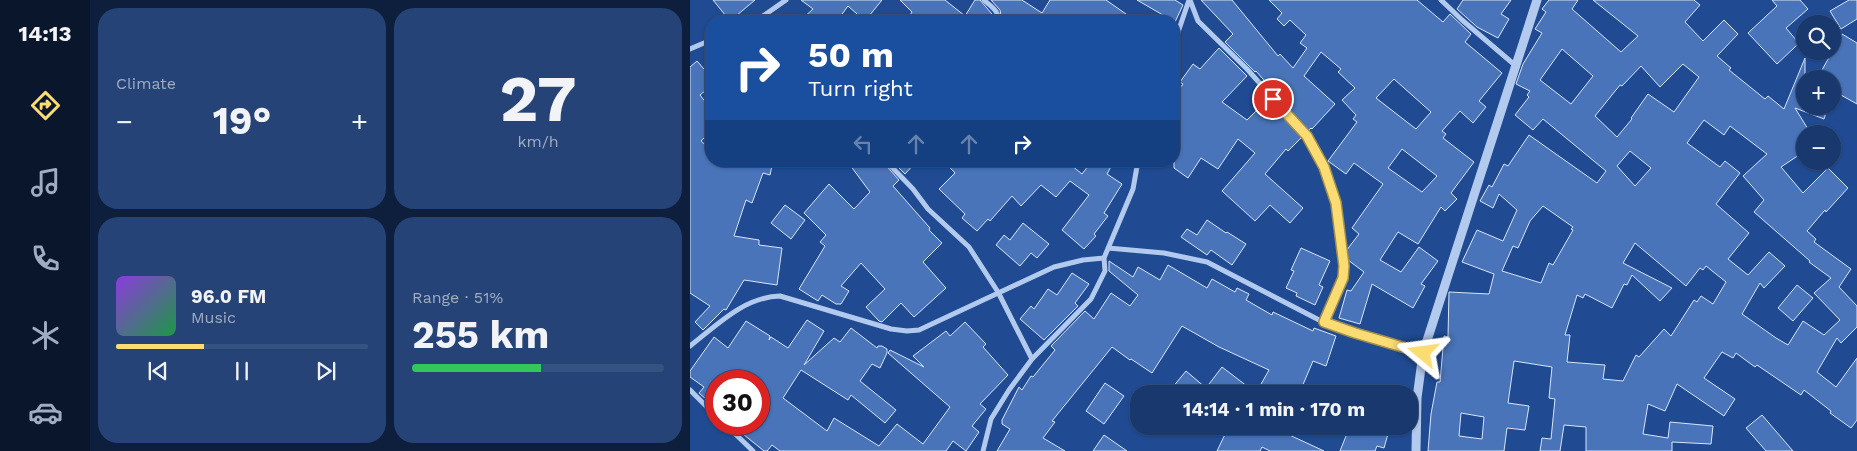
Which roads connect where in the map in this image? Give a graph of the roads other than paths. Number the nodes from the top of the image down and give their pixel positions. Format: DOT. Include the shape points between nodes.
graph roads {
  1 [pos="786,0"];
  2 [pos="984,0"];
  3 [pos="1190,0"];
  4 [pos="1441,0"];
  5 [pos="1537,0"];
  6 [pos="767,15"];
  7 [pos="998,15"];
  8 [pos="1180,28"];
  9 [pos="705,43"];
  10 [pos="690,49"];
  11 [pos="1516,66"];
  12 [pos="892,167"];
  13 [pos="1137,167"];
  14 [pos="1108,248"];
  15 [pos="1104,258"];
  16 [pos="998,292"];
  17 [pos="1324,322"];
  18 [pos="690,346"];
  19 [pos="1423,353"];
  20 [pos="1032,358"];
  21 [pos="690,390"];
  22 [pos="705,405"];
  23 [pos="736,435"];
  24 [pos="753,451"];
  25 [pos="983,451"];
  26 [pos="1416,451"];
  1 -- 6 [label="street"];
  2 -- 7 [label="street"];
  3 -- 8 [label="street"];
  3 -- 17 [label="street" via="1198,21 1247,69 1307,136 1324,167 1336,203 1344,266 1343,278"];
  4 -- 11 [label="street"];
  5 -- 11 [label="street"];
  9 -- 10 [label="street"];
  11 -- 19 [label="street"];
  12 -- 16 [label="street" via="928,209 969,247"];
  13 -- 14 [label="street" via="1133,189"];
  14 -- 15 [label="street"];
  14 -- 17 [label="street" via="1164,252 1207,262"];
  15 -- 16 [label="street" via="1054,267"];
  15 -- 20 [label="street" via="1105,271 1091,299"];
  16 -- 18 [label="street" via="919,330 907,331 780,296 768,296 747,303"];
  16 -- 20 [label="street"];
  17 -- 19 [label="street"];
  19 -- 26 [label="street" via="1417,398"];
  20 -- 25 [label="street" via="991,420"];
  21 -- 22 [label="street"];
  23 -- 24 [label="street"];
}
